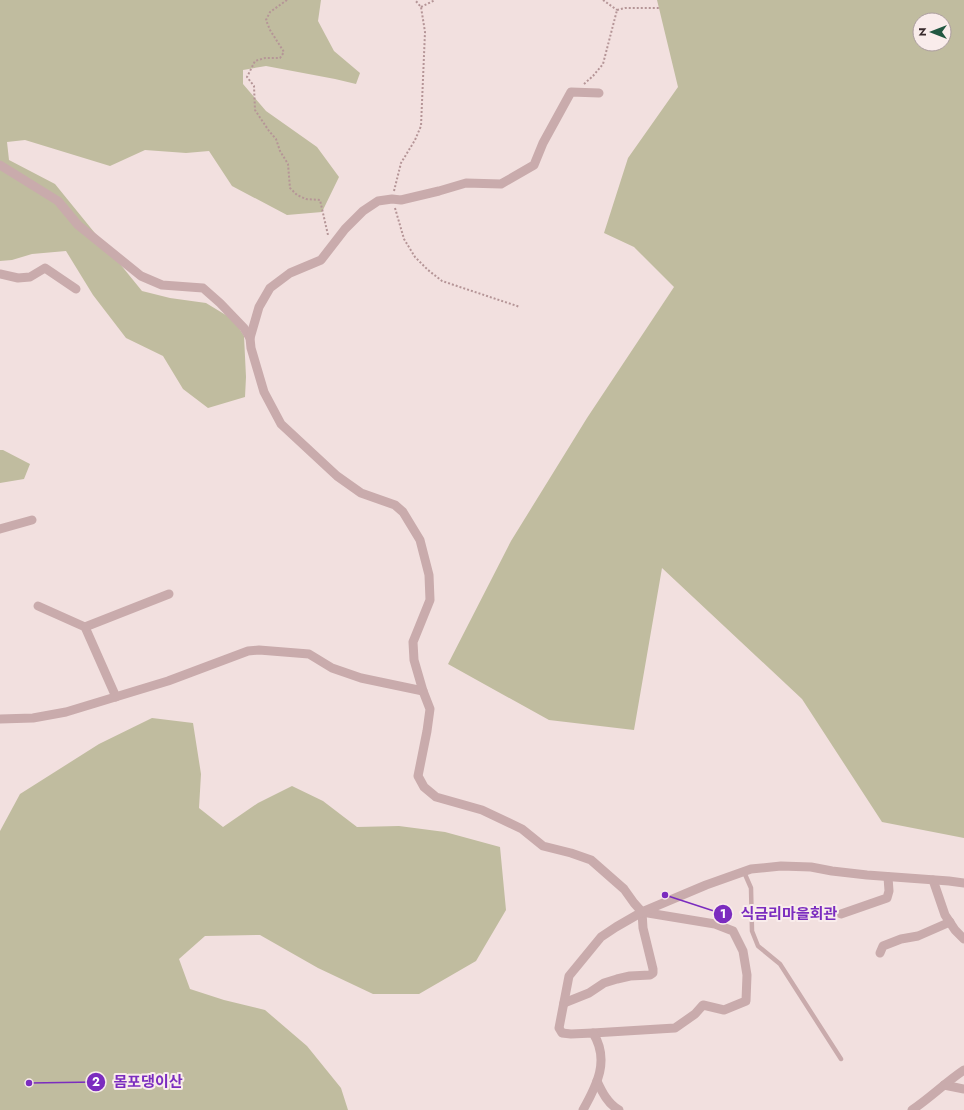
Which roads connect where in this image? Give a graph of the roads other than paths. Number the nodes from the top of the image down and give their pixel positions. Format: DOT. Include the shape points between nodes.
graph roads {
  1 [pos="599,93"];
  2 [pos="0,165"];
  3 [pos="0,274"];
  4 [pos="76,289"];
  5 [pos="250,338"];
  6 [pos="32,520"];
  7 [pos="0,529"];
  8 [pos="169,594"];
  9 [pos="38,606"];
  10 [pos="85,627"];
  11 [pos="423,691"];
  12 [pos="116,697"];
  13 [pos="0,719"];
  14 [pos="744,872"];
  15 [pos="888,877"];
  16 [pos="933,880"];
  17 [pos="964,883"];
  18 [pos="642,912"];
  19 [pos="841,914"];
  20 [pos="950,922"];
  21 [pos="964,939"];
  22 [pos="880,953"];
  23 [pos="564,1003"];
  24 [pos="593,1033"];
  25 [pos="841,1059"];
  26 [pos="964,1070"];
  27 [pos="597,1081"];
  28 [pos="944,1085"];
  29 [pos="964,1089"];
  30 [pos="583,1110"];
  31 [pos="619,1110"];
  32 [pos="912,1110"];
  1 -- 5 [label="street" via="571,92 534,165 501,184 466,183 401,200 392,198 378,201 363,211 321,260 290,273 270,288 259,307"];
  2 -- 5 [label="street" via="58,201 78,225 141,276 162,285 203,288 244,328"];
  3 -- 4 [label="street" via="18,278 30,277 45,268"];
  5 -- 11 [label="street" via="264,392 281,424 337,476 361,493 395,505 403,512 420,540 429,575 430,600 413,642 414,660"];
  6 -- 7 [label="street"];
  8 -- 10 [label="street"];
  9 -- 10 [label="street"];
  10 -- 12 [label="street"];
  11 -- 12 [label="street" via="361,678 332,668 309,654 259,650 248,651 168,681"];
  11 -- 18 [label="street" via="430,708 418,776 424,787 436,797 482,810 506,821 543,846 591,860 624,889"];
  12 -- 13 [label="street" via="66,712 33,718"];
  14 -- 15 [label="street" via="781,866 811,867"];
  14 -- 18 [label="street"];
  14 -- 25 [label="lane" via="751,888 752,931 758,946 780,964"];
  15 -- 16 [label="street"];
  15 -- 19 [label="street" via="887,898"];
  16 -- 17 [label="street"];
  16 -- 20 [label="street"];
  18 -- 23 [label="street" via="601,937 569,976"];
  18 -- 23 [label="street" via="653,974 630,976 604,983"];
  18 -- 24 [label="street" via="715,924 733,931 743,951 747,975 746,1001 724,1010 703,1005 675,1028"];
  20 -- 21 [label="street"];
  20 -- 22 [label="street" via="918,936 892,942 883,946"];
  23 -- 24 [label="street" via="559,1028 562,1033"];
  24 -- 27 [label="street" via="597,1039 602,1064"];
  26 -- 28 [label="street"];
  27 -- 30 [label="street"];
  27 -- 31 [label="street" via="602,1093"];
  28 -- 29 [label="street"];
  28 -- 32 [label="street"];
}
